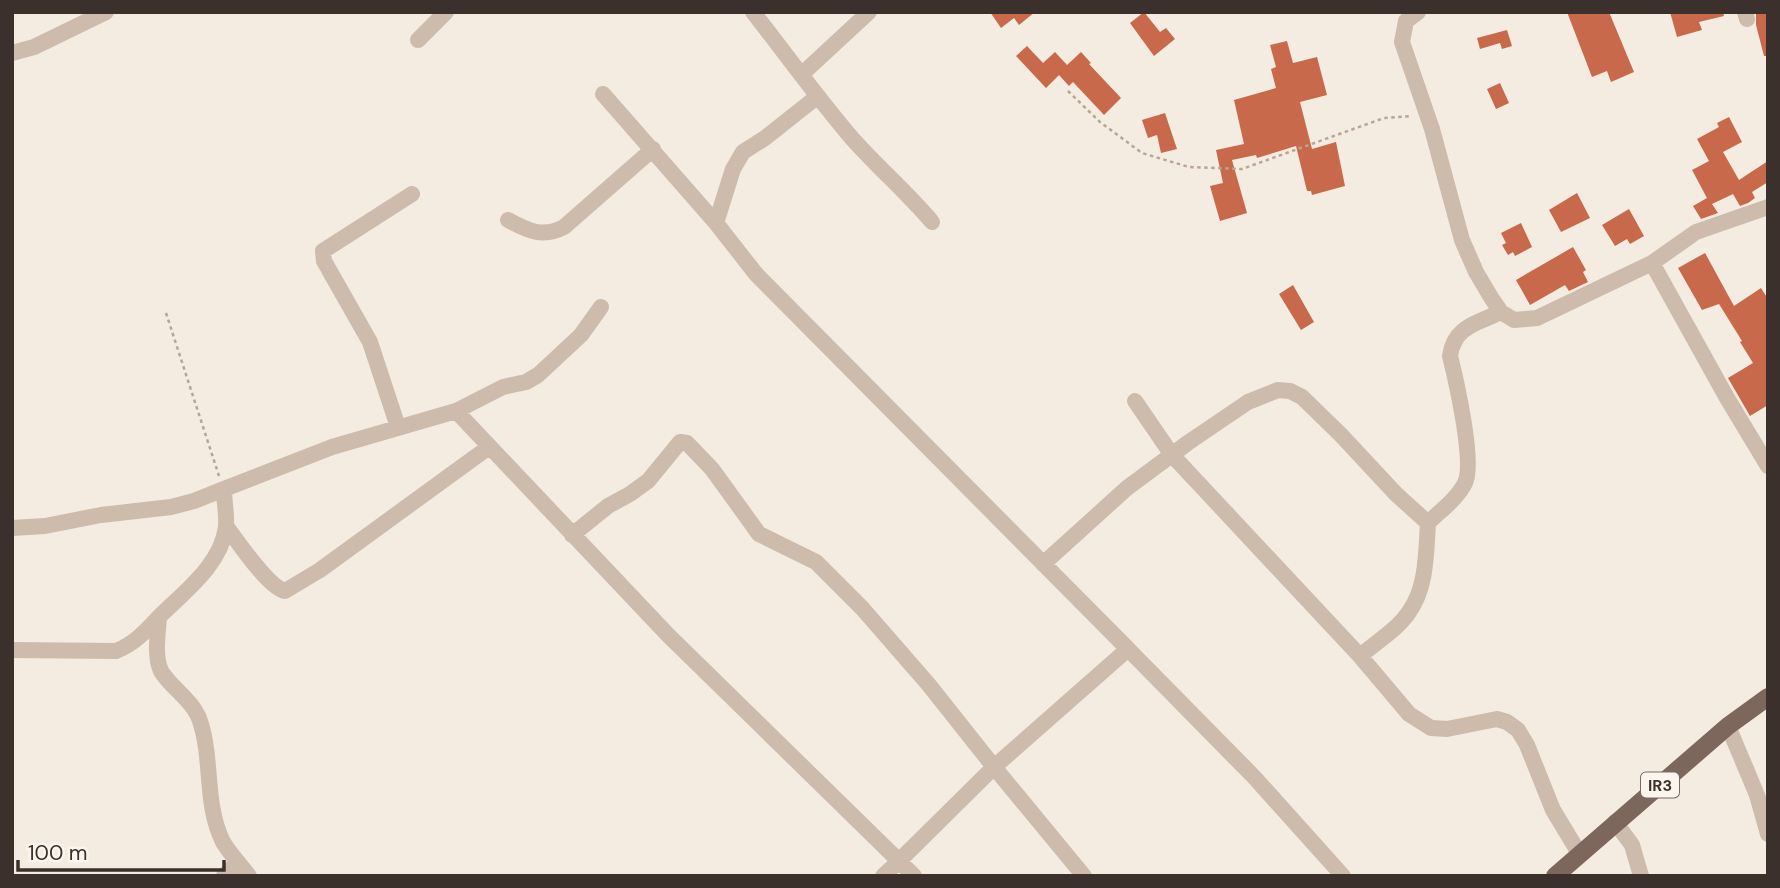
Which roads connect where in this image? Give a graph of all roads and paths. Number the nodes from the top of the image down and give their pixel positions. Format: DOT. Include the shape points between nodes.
graph roads {
  1 [pos="106,12"];
  2 [pos="446,12"];
  3 [pos="753,12"];
  4 [pos="869,12"];
  5 [pos="1418,12"];
  6 [pos="418,40"];
  7 [pos="12,53"];
  8 [pos="801,75"];
  9 [pos="1068,91"];
  10 [pos="603,94"];
  11 [pos="818,96"];
  12 [pos="1432,129"];
  13 [pos="653,149"];
  14 [pos="412,194"];
  15 [pos="1768,207"];
  16 [pos="508,220"];
  17 [pos="932,222"];
  18 [pos="716,223"];
  19 [pos="1652,263"];
  20 [pos="601,307"];
  21 [pos="1502,312"];
  22 [pos="166,313"];
  23 [pos="1135,401"];
  24 [pos="456,411"];
  25 [pos="398,427"];
  26 [pos="489,447"];
  27 [pos="1172,455"];
  28 [pos="1768,466"];
  29 [pos="224,489"];
  30 [pos="1428,523"];
  31 [pos="226,526"];
  32 [pos="12,528"];
  33 [pos="572,535"];
  34 [pos="1043,564"];
  35 [pos="159,617"];
  36 [pos="1128,649"];
  37 [pos="12,650"];
  38 [pos="1360,656"];
  39 [pos="1768,697"];
  40 [pos="1728,726"];
  41 [pos="993,767"];
  42 [pos="1615,822"];
  43 [pos="1768,834"];
  44 [pos="1579,853"];
  45 [pos="899,861"];
  46 [pos="239,862"];
  47 [pos="224,876"];
  48 [pos="250,876"];
  49 [pos="883,876"];
  50 [pos="914,876"];
  51 [pos="1084,876"];
  52 [pos="1343,876"];
  53 [pos="1555,876"];
  54 [pos="1641,876"];
  1 -- 7 [label="street"];
  2 -- 6 [label="street"];
  3 -- 8 [label="street"];
  4 -- 8 [label="street"];
  5 -- 12 [label="street" via="1406,21 1402,42"];
  8 -- 11 [label="street"];
  9 -- 12 [label="path" via="1142,153 1189,167 1242,169 1384,118 1413,116"];
  10 -- 13 [label="street"];
  11 -- 17 [label="street"];
  11 -- 18 [label="street" via="743,152"];
  12 -- 21 [label="street" via="1462,240"];
  13 -- 16 [label="street" via="565,227 552,233 526,230"];
  13 -- 18 [label="street"];
  14 -- 25 [label="street" via="323,251 324,261 370,342"];
  15 -- 19 [label="street" via="1696,232"];
  18 -- 34 [label="street" via="756,274"];
  19 -- 21 [label="street" via="1537,318 1514,320"];
  19 -- 28 [label="street"];
  20 -- 24 [label="street" via="581,335 538,375"];
  21 -- 30 [label="street" via="1460,331 1452,343 1450,356 1468,471 1460,491"];
  22 -- 29 [label="path"];
  23 -- 27 [label="street"];
  24 -- 25 [label="street"];
  24 -- 26 [label="street"];
  25 -- 29 [label="street"];
  26 -- 31 [label="street" via="320,570 285,590 268,579"];
  26 -- 33 [label="street"];
  27 -- 30 [label="street" via="1248,402 1278,390 1290,391 1302,397"];
  27 -- 34 [label="street" via="1127,488"];
  27 -- 38 [label="street"];
  29 -- 31 [label="street"];
  29 -- 32 [label="street" via="171,507"];
  30 -- 38 [label="street" via="1416,601 1395,627"];
  31 -- 35 [label="street" via="208,568"];
  33 -- 41 [label="street" via="648,481 680,442 687,443 759,534 816,562 862,608"];
  33 -- 45 [label="street"];
  34 -- 36 [label="street"];
  35 -- 37 [label="street" via="127,647 116,650"];
  35 -- 46 [label="street" via="158,660 162,672 199,718 219,830"];
  36 -- 41 [label="street"];
  36 -- 52 [label="street"];
  38 -- 44 [label="street" via="1409,714 1431,728 1497,719 1518,730 1552,810"];
  39 -- 40 [label="main road, IR3"];
  40 -- 42 [label="main road, IR3"];
  40 -- 43 [label="street"];
  41 -- 45 [label="street"];
  41 -- 51 [label="street"];
  42 -- 44 [label="main road, IR3"];
  42 -- 54 [label="street" via="1632,845"];
  44 -- 53 [label="main road, IR3"];
  45 -- 49 [label="street"];
  45 -- 50 [label="street"];
  46 -- 47 [label="street"];
  46 -- 48 [label="street"];
}
